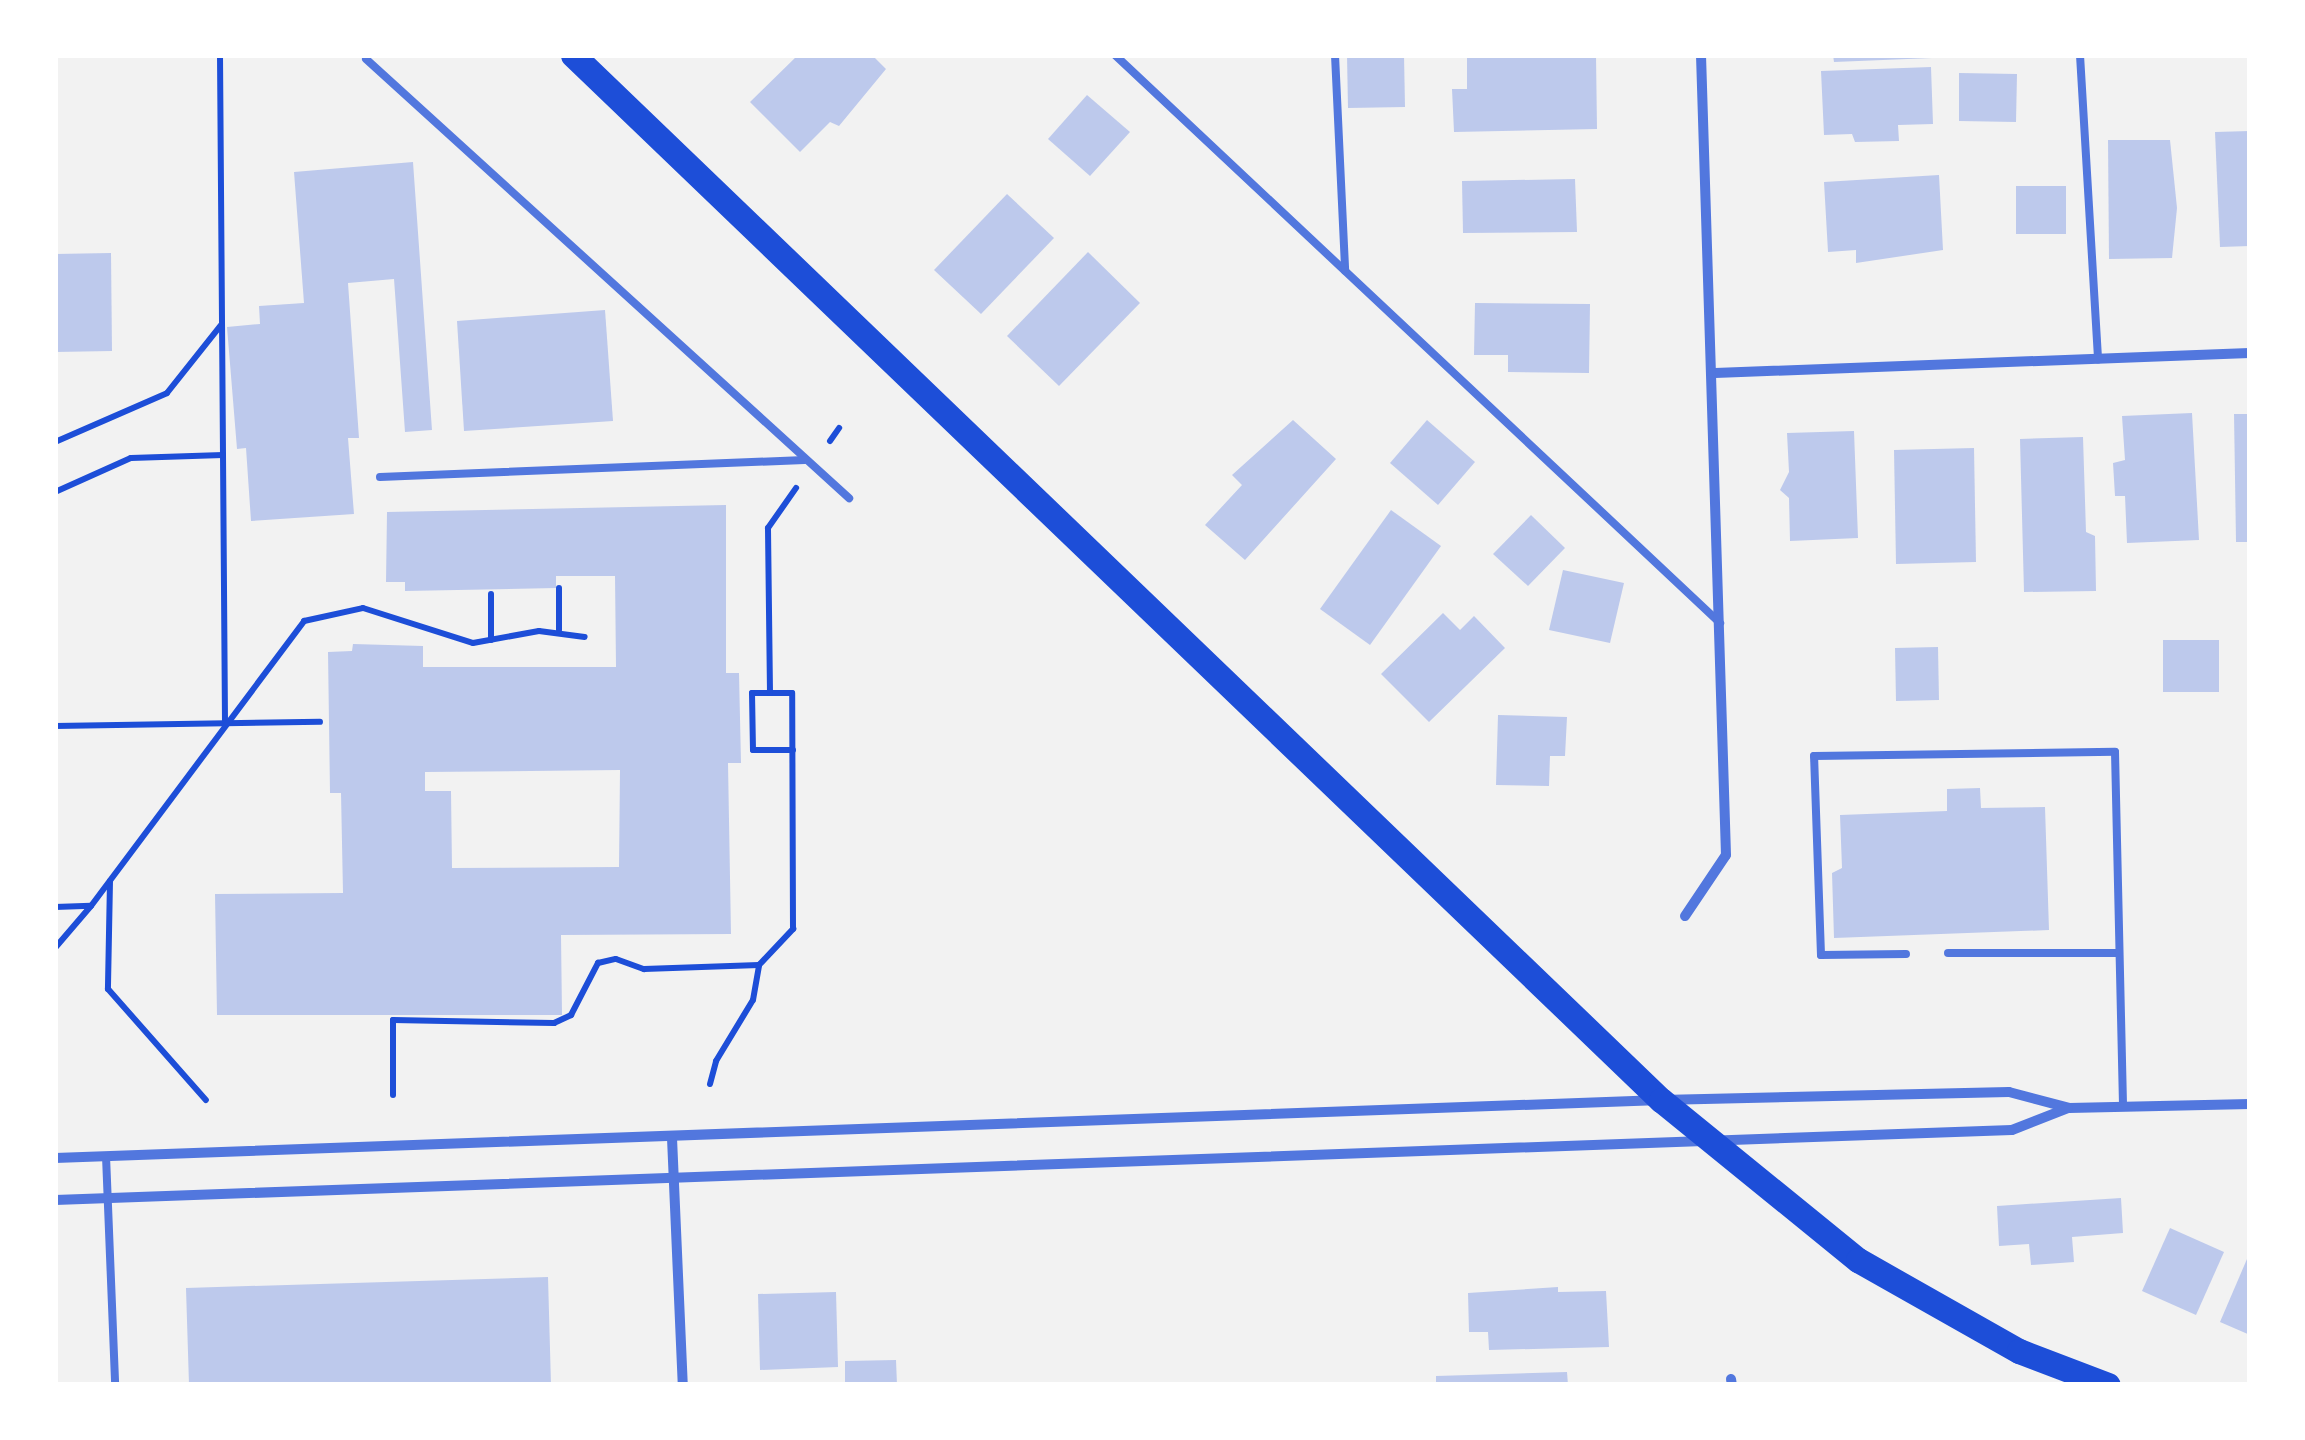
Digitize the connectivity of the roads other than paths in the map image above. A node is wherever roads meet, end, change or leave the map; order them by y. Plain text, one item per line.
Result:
1 (572, 55) edge
2 (1115, 55) edge
3 (1335, 55) edge
4 (1701, 55) edge
5 (2080, 55) edge
6 (366, 59) dead end
7 (1344, 271) junction
8 (2250, 353) edge
9 (2098, 358) junction
10 (1714, 373) junction
11 (810, 462) junction
12 (380, 477) dead end
13 (848, 498) dead end
14 (1720, 623) junction
15 (1685, 916) dead end
16 (1948, 953) dead end
17 (2119, 953) junction
18 (1906, 954) dead end
19 (1660, 1100) junction
20 (2250, 1104) edge
21 (2123, 1106) junction
22 (2069, 1108) junction
23 (672, 1138) junction
24 (1706, 1139) junction
25 (106, 1156) junction
26 (55, 1158) edge
27 (674, 1178) junction
28 (109, 1198) junction
29 (55, 1200) edge
30 (115, 1385) edge
31 (682, 1385) edge
32 (2108, 1385) edge

1 - 19 main road
2 - 7 lane
3 - 7 lane
4 - 10 street
5 - 9 lane
6 - 11 lane
7 - 14 lane
8 - 9 street
9 - 10 street
10 - 14 street
11 - 12 lane
11 - 13 lane
14 - 15 street
16 - 17 lane
17 - 18 lane
17 - 21 lane
19 - 22 street
19 - 23 street
19 - 24 main road
20 - 21 street
21 - 22 street
22 - 24 street
23 - 25 street
23 - 27 street
24 - 27 street
24 - 32 main road
25 - 26 street
25 - 28 lane
27 - 28 street
27 - 31 street
28 - 29 street
28 - 30 lane

